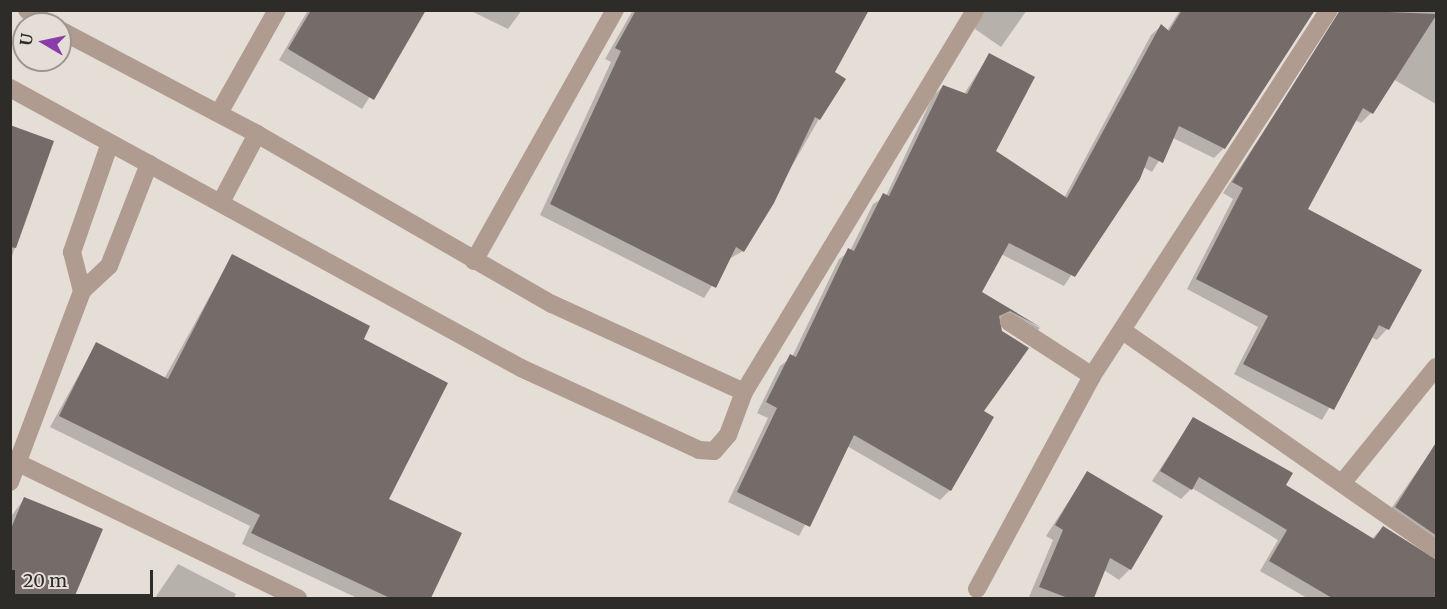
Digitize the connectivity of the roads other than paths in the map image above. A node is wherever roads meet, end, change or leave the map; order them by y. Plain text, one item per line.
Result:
1 (277, 10) edge
2 (615, 10) edge
3 (975, 10) edge
4 (1329, 10) edge
5 (72, 36) edge
6 (10, 88) edge
7 (219, 113) junction
8 (257, 134) junction
9 (110, 143) junction
10 (149, 164) junction
11 (221, 202) junction
12 (474, 261) junction
13 (82, 291) junction
14 (1009, 322) dead end
15 (1123, 331) junction
16 (1437, 367) edge
17 (1092, 376) junction
18 (744, 392) junction
19 (15, 460) edge
20 (10, 482) edge
21 (1343, 482) junction
22 (1437, 549) edge
23 (976, 589) dead end
24 (298, 598) edge

1 - 7 street
2 - 12 street
3 - 18 street
4 - 15 street
5 - 7 street
6 - 9 street
7 - 8 street
8 - 11 street
8 - 12 street
9 - 10 street
9 - 13 street
10 - 11 street
10 - 13 street
11 - 18 street
12 - 18 street
13 - 19 street
14 - 17 street
15 - 17 street
15 - 21 street
16 - 21 street
17 - 23 street
19 - 20 street
19 - 24 street
21 - 22 street

